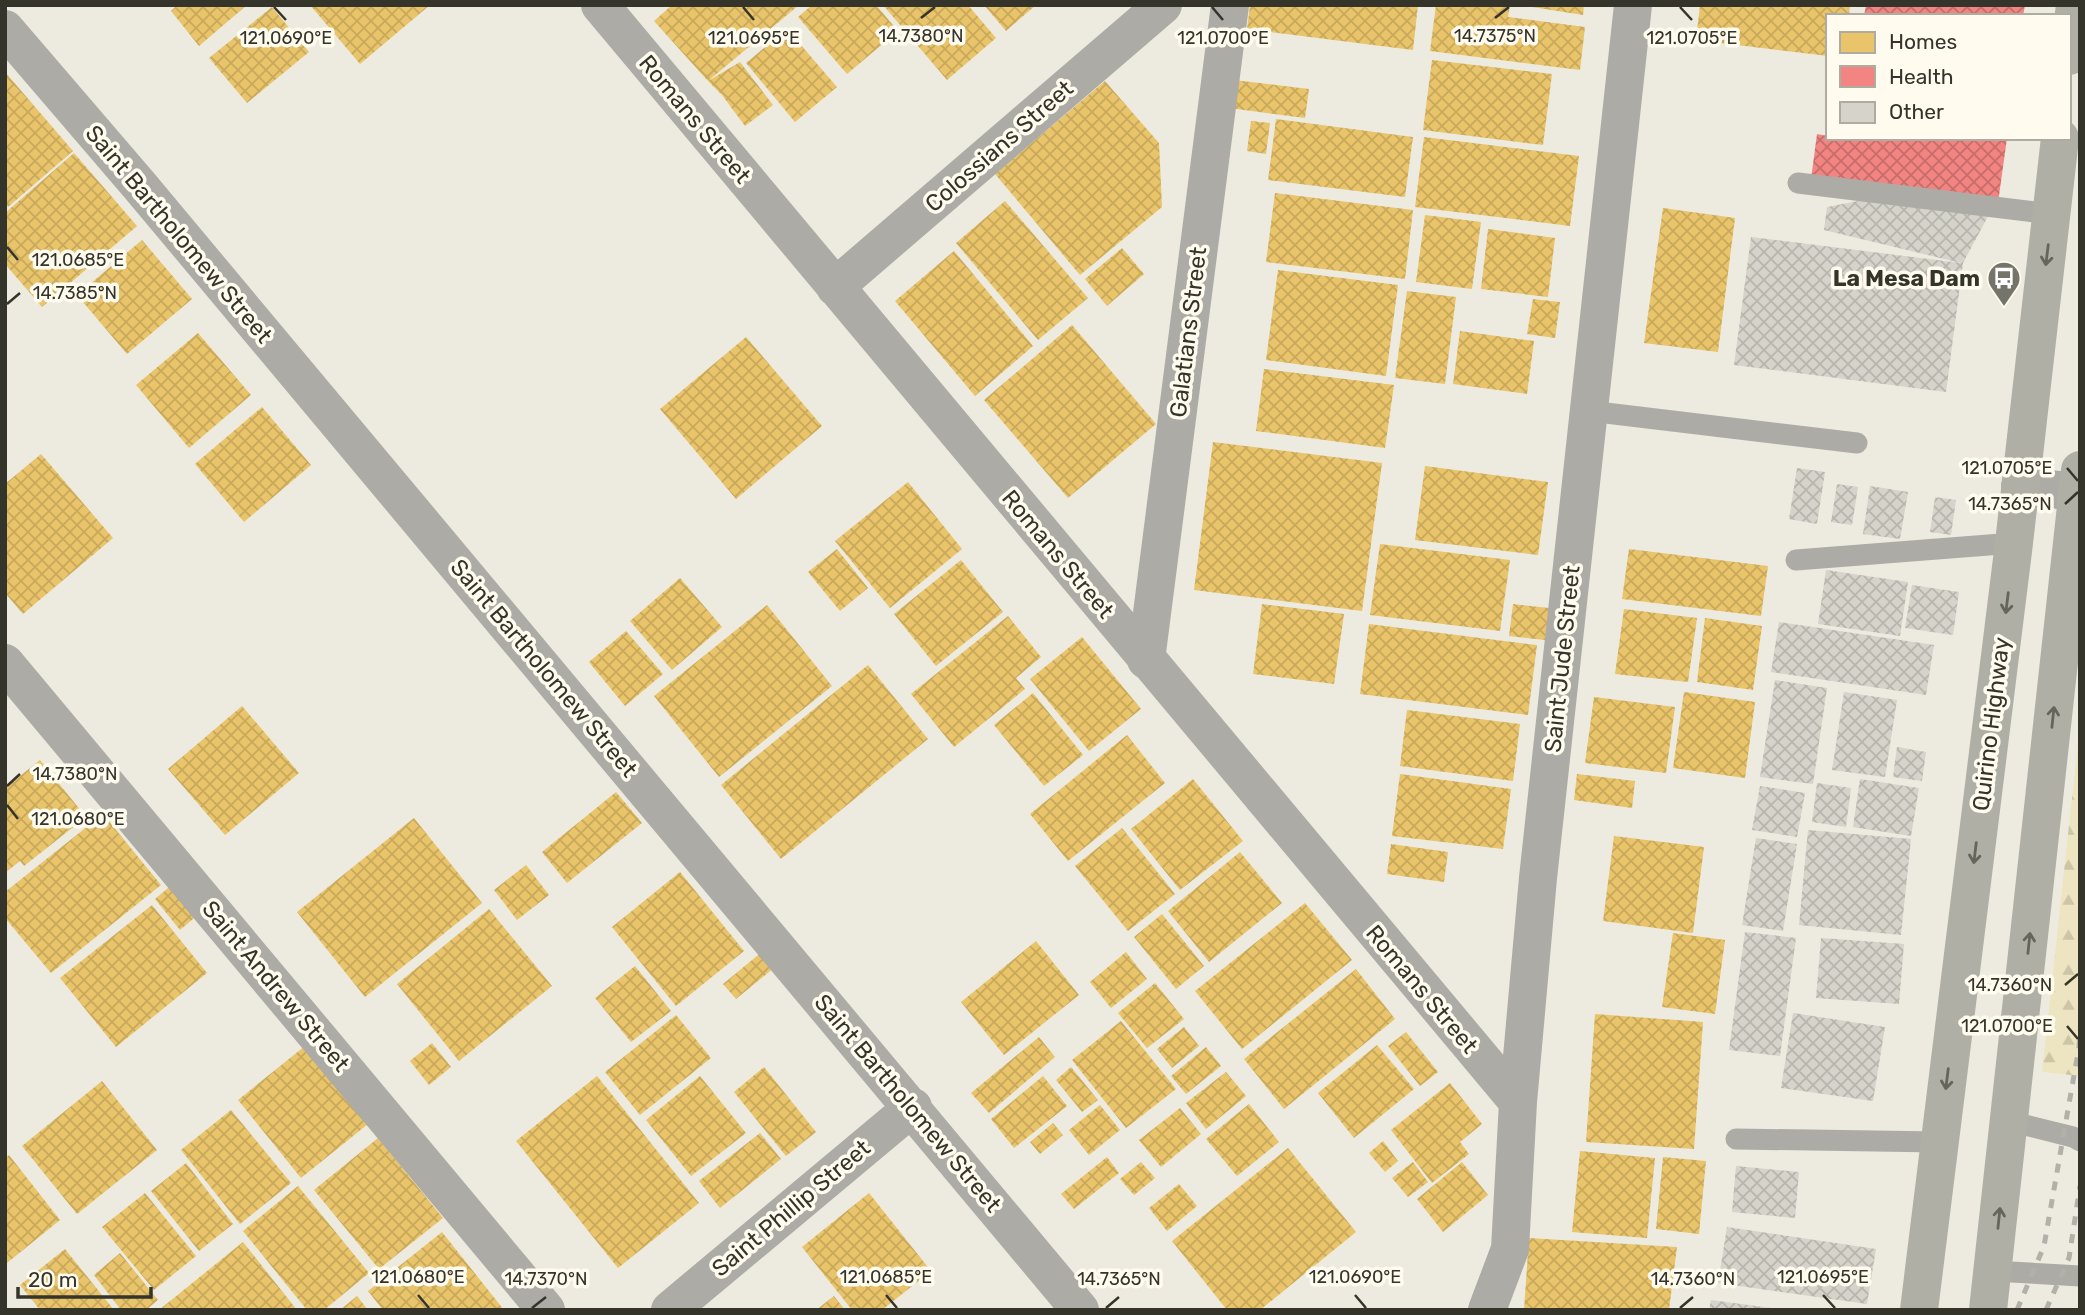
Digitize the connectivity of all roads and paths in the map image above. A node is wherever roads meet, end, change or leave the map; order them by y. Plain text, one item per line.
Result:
1 (600, 5) edge
2 (1163, 5) edge
3 (1230, 5) edge
4 (1633, 5) edge
5 (2075, 5) edge
6 (5, 29) edge
7 (2071, 39) edge
8 (2060, 140) edge
9 (1798, 183) dead end
10 (2051, 214) junction
11 (835, 287) junction
12 (1589, 411) junction
13 (1857, 443) dead end
14 (2079, 484) edge
15 (2020, 486) junction
16 (2014, 543) junction
17 (1796, 560) dead end
18 (1146, 660) junction
19 (5, 663) edge
20 (1518, 1102) junction
21 (913, 1107) junction
22 (2009, 1121) junction
23 (1736, 1139) dead end
24 (2080, 1141) edge
25 (1939, 1142) junction
26 (1993, 1271) junction
27 (2080, 1276) edge
28 (546, 1310) edge
29 (670, 1310) edge
30 (1080, 1310) edge
31 (1487, 1310) edge
32 (1919, 1310) edge
33 (1988, 1310) edge

1 - 11 street, Romans Street
2 - 11 street, Colossians Street
3 - 18 street, Galatians Street
4 - 12 street, Saint Jude Street
5 - 7 main road
6 - 21 street, Saint Bartholomew Street
8 - 10 main road, Quirino Highway
9 - 10 lane
10 -> 15 main road, Quirino Highway
11 - 18 street, Romans Street
12 - 13 lane
12 - 20 street, Saint Jude Street
14 - 15 street
22 -> 14 main road
15 - 16 main road, Quirino Highway
16 - 17 lane
16 -> 25 main road, Quirino Highway
18 - 20 street, Romans Street
19 - 28 street, Saint Andrew Street
20 - 31 street, Saint Jude Street
21 - 29 street, Saint Phillip Street
21 - 30 street, Saint Bartholomew Street
22 - 24 lane
26 -> 22 main road
23 - 25 lane
25 - 32 main road, Quirino Highway
26 - 27 lane
26 - 33 main road

